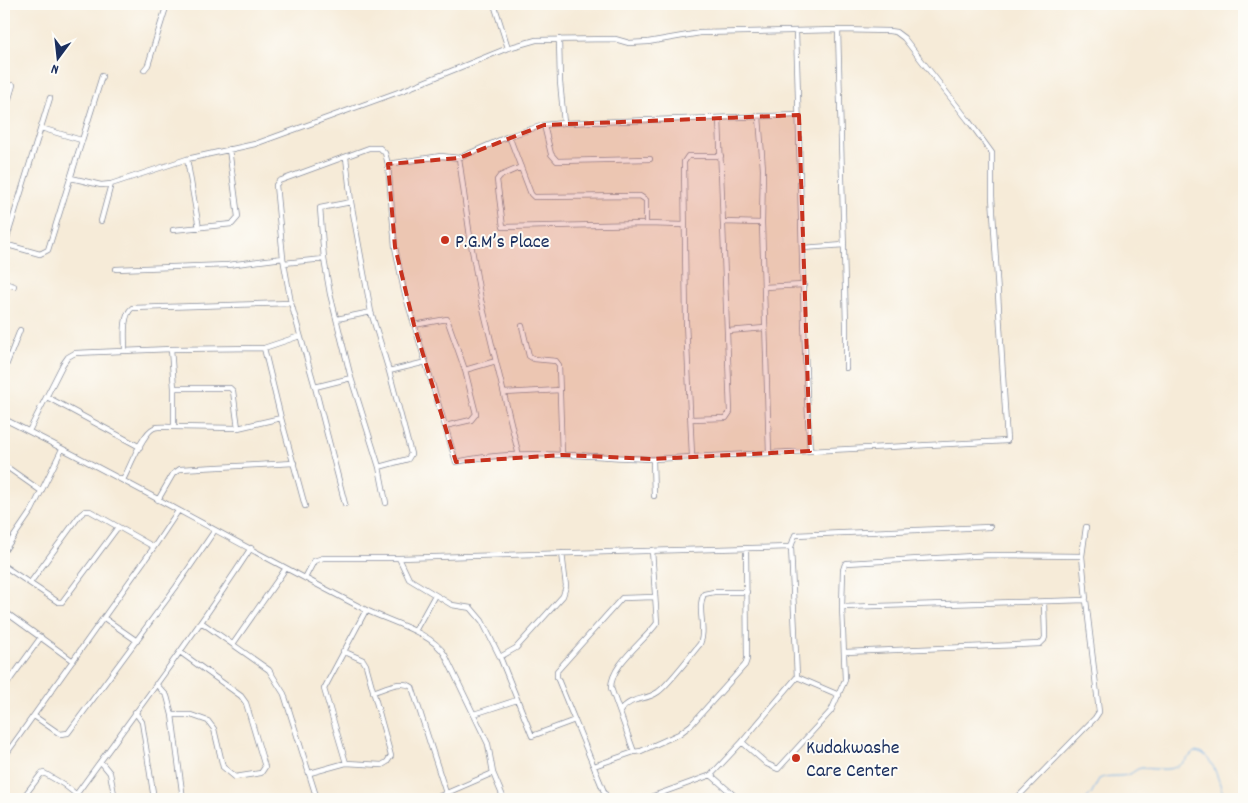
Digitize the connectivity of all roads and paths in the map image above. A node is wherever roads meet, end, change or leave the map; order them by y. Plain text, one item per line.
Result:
1 (167, 4) edge
2 (494, 4) edge
3 (838, 30) junction
4 (796, 32) junction
5 (558, 39) junction
6 (508, 48) junction
7 (144, 70) dead end
8 (102, 76) dead end
9 (13, 85) dead end
10 (50, 98) dead end
11 (4, 115) edge
12 (799, 116) junction
13 (760, 117) junction
14 (719, 118) junction
15 (564, 123) junction
16 (544, 125) junction
17 (41, 128) junction
18 (509, 136) junction
19 (81, 140) junction
20 (229, 149) junction
21 (721, 156) junction
22 (346, 157) junction
23 (459, 158) junction
24 (187, 159) junction
25 (650, 159) dead end
26 (388, 164) junction
27 (521, 167) junction
28 (70, 178) junction
29 (111, 184) junction
30 (351, 202) junction
31 (101, 221) dead end
32 (723, 222) junction
33 (762, 223) junction
34 (646, 224) junction
35 (684, 225) junction
36 (199, 228) junction
37 (173, 230) dead end
38 (4, 244) edge
39 (844, 245) junction
40 (803, 248) junction
41 (324, 259) junction
42 (284, 261) junction
43 (116, 269) dead end
44 (4, 283) edge
45 (804, 285) junction
46 (14, 286) dead end
47 (764, 287) junction
48 (291, 303) junction
49 (371, 312) junction
50 (337, 320) junction
51 (414, 325) junction
52 (522, 326) dead end
53 (765, 328) junction
54 (20, 330) dead end
55 (728, 331) junction
56 (300, 336) junction
57 (264, 348) junction
58 (172, 349) junction
59 (125, 351) junction
60 (496, 361) junction
61 (426, 362) junction
62 (846, 368) dead end
63 (466, 370) junction
64 (4, 371) edge
65 (389, 372) junction
66 (351, 378) junction
67 (315, 387) junction
68 (174, 388) junction
69 (560, 390) junction
70 (504, 393) junction
71 (47, 398) junction
72 (281, 418) junction
73 (4, 419) edge
74 (691, 419) junction
75 (445, 426) junction
76 (174, 427) junction
77 (238, 428) junction
78 (29, 431) junction
79 (140, 447) junction
80 (62, 449) junction
81 (810, 451) junction
82 (769, 453) junction
83 (562, 455) junction
84 (519, 456) junction
85 (692, 456) junction
86 (653, 459) junction
87 (294, 462) junction
88 (379, 467) junction
89 (5, 468) edge
90 (123, 480) junction
91 (41, 491) junction
92 (654, 496) dead end
93 (158, 500) junction
94 (386, 503) dead end
95 (345, 504) dead end
96 (305, 506) dead end
97 (178, 510) junction
98 (118, 527) junction
99 (990, 527) dead end
100 (1086, 527) dead end
101 (215, 530) junction
102 (154, 547) junction
103 (792, 547) junction
104 (250, 548) junction
105 (746, 549) junction
106 (652, 550) junction
107 (4, 551) edge
108 (562, 552) junction
109 (1082, 556) junction
110 (399, 558) junction
111 (4, 566) edge
112 (286, 568) junction
113 (305, 578) junction
114 (30, 583) junction
115 (747, 592) junction
116 (435, 595) junction
117 (656, 597) junction
118 (1086, 600) junction
119 (1044, 602) junction
120 (842, 607) junction
121 (366, 610) junction
122 (6, 612) edge
123 (104, 618) junction
124 (4, 619) edge
125 (201, 622) junction
126 (415, 631) junction
127 (41, 637) junction
128 (137, 641) junction
129 (233, 644) junction
130 (343, 651) junction
131 (180, 652) junction
132 (845, 652) junction
133 (500, 657) junction
134 (73, 660) junction
135 (797, 677) junction
136 (156, 684) junction
137 (4, 688) edge
138 (373, 692) junction
139 (839, 695) junction
140 (517, 700) junction
141 (620, 711) junction
142 (135, 712) junction
143 (474, 714) junction
144 (172, 715) junction
145 (34, 716) junction
146 (575, 720) junction
147 (742, 742) junction
148 (634, 752) junction
149 (5, 753) edge
150 (101, 762) junction
151 (346, 764) junction
152 (594, 766) junction
153 (493, 772) junction
154 (310, 773) junction
155 (711, 775) junction
156 (446, 793) junction
157 (75, 797) edge
158 (22, 799) edge
159 (115, 799) edge
160 (154, 799) edge
161 (183, 799) edge
162 (317, 799) edge
163 (433, 799) edge
164 (504, 799) edge
165 (607, 799) edge
166 (645, 799) edge
167 (738, 799) edge
168 (1016, 799) edge

1 - 7 street
2 - 6 street
3 - 4 street
3 - 39 street
3 - 81 street
4 - 5 street
4 - 12 street
5 - 6 street
5 - 15 street
6 - 20 street
8 - 19 street
9 - 11 street
10 - 17 street
12 - 13 street
12 - 40 street
13 - 14 street
13 - 33 street
14 - 15 street
14 - 21 street
15 - 16 street
16 - 18 street
16 - 25 street
17 - 19 street
17 - 38 street
18 - 23 street
18 - 27 street
19 - 28 street
20 - 24 street
20 - 36 street
21 - 32 street
21 - 35 street
22 - 26 street
22 - 30 street
22 - 42 street
23 - 26 street
23 - 60 street
24 - 29 street
24 - 36 street
26 - 51 street
27 - 34 street
27 - 34 street
28 - 29 street
28 - 38 street
29 - 31 street
30 - 41 street
30 - 49 street
32 - 33 street
32 - 55 street
33 - 47 street
34 - 35 street
35 - 74 street
36 - 37 street
39 - 40 street
39 - 62 street
40 - 45 street
41 - 42 street
41 - 50 street
42 - 43 street
42 - 48 street
44 - 46 street
45 - 47 street
45 - 81 street
47 - 53 street
48 - 56 street
48 - 59 street
49 - 50 street
49 - 65 street
50 - 66 street
51 - 61 street
51 - 63 street
52 - 69 street
53 - 55 street
53 - 82 street
54 - 64 street
55 - 74 street
56 - 57 street
56 - 67 street
57 - 58 street
57 - 72 street
58 - 59 street
58 - 68 street
59 - 71 street
60 - 63 street
60 - 70 street
61 - 65 street
61 - 75 street
63 - 75 street
65 - 88 street
66 - 67 street
66 - 88 street
67 - 95 street
68 - 76 street
68 - 77 street
69 - 70 street
69 - 83 street
70 - 84 street
71 - 78 street
71 - 79 street
72 - 77 street
72 - 87 street
73 - 78 street
74 - 85 street
75 - 84 street
76 - 77 street
76 - 79 street
78 - 80 street
79 - 90 street
80 - 90 street
80 - 91 street
81 - 82 street
82 - 85 street
83 - 84 street
83 - 86 street
85 - 86 street
86 - 92 street
87 - 93 street
87 - 96 street
88 - 94 street
89 - 91 street
90 - 93 street
91 - 107 street
93 - 97 street
97 - 101 street
97 - 102 street
98 - 102 street
98 - 114 street
98 - 114 street
99 - 103 street
100 - 109 street
101 - 104 street
101 - 128 street
102 - 123 street
103 - 105 street
103 - 135 street
104 - 112 street
104 - 125 street
105 - 106 street
105 - 115 street
106 - 108 street
106 - 117 street
108 - 110 street
108 - 133 street
109 - 118 street
109 - 120 street
110 - 113 street
110 - 116 street
111 - 114 street
112 - 113 street
112 - 129 street
113 - 121 street
115 - 141 street
115 - 148 street
116 - 126 street
116 - 133 street
117 - 141 street
117 - 146 street
118 - 119 street
118 - 168 street
119 - 120 street
119 - 132 street
120 - 132 street
121 - 126 street
121 - 130 street
122 - 124 street
122 - 127 street
123 - 128 street
123 - 134 street
125 - 129 street
125 - 131 street
126 - 143 street
127 - 134 street
127 - 137 street
128 - 145 street
129 - 154 street
130 - 138 street
130 - 151 street
131 - 136 street
131 - 144 street
132 - 139 street
133 - 140 street
134 - 145 street
135 - 139 street
135 - 147 street
136 - 142 street
136 - 144 street
138 - 151 street
138 - 156 street
139 - 147 street
140 - 143 street
140 - 146 street
141 - 148 street
142 - 150 street
142 - 160 street
143 - 153 street
144 - 161 street
145 - 149 street
146 - 152 street
147 - 155 street
148 - 152 street
150 - 157 street
150 - 159 street
151 - 154 street
152 - 165 street
153 - 156 street
153 - 164 street
154 - 162 street
155 - 166 street
155 - 167 street
156 - 163 street
157 - 158 street

